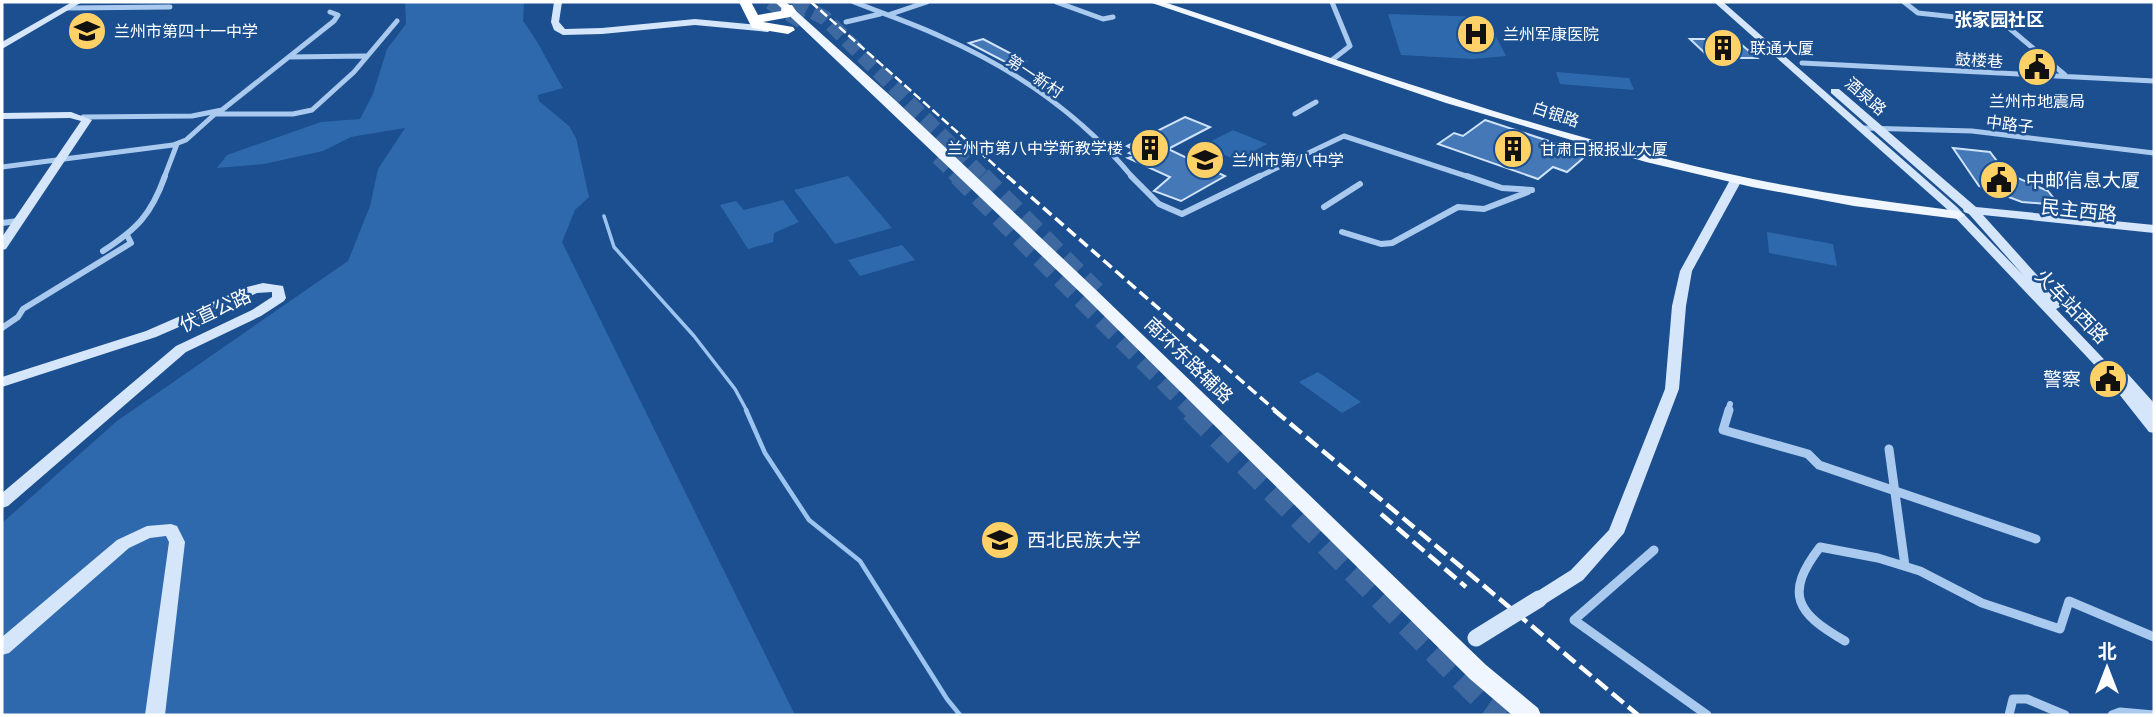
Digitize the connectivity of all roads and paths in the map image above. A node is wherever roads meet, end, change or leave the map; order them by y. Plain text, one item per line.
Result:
1 (78, 2) edge
2 (558, 2) edge
3 (744, 2) edge
4 (854, 2) edge
5 (927, 2) edge
6 (1056, 2) edge
7 (1154, 2) edge
8 (1168, 2) edge
9 (1332, 2) edge
10 (1718, 2) edge
11 (1730, 2) edge
12 (1904, 2) edge
13 (784, 5) edge
14 (170, 7) dead end
15 (68, 8) junction
16 (330, 12) dead end
17 (884, 15) junction
18 (754, 17) junction
19 (1113, 17) dead end
20 (397, 22) dead end
21 (846, 22) dead end
22 (788, 30) junction
23 (819, 37) junction
24 (2, 46) edge
25 (366, 56) junction
26 (289, 57) junction
27 (1335, 59) junction
28 (1802, 63) junction
29 (2066, 76) junction
30 (2154, 81) edge
31 (1316, 102) dead end
32 (215, 114) junction
33 (1295, 114) dead end
34 (2, 117) edge
35 (83, 117) junction
36 (1877, 127) junction
37 (1863, 128) junction
38 (177, 144) junction
39 (2154, 153) edge
40 (61, 159) junction
41 (2, 167) edge
42 (1736, 180) junction
43 (1360, 184) dead end
44 (1324, 207) dead end
45 (1955, 212) junction
46 (1975, 214) junction
47 (18, 221) junction
48 (2, 223) edge
49 (2154, 229) edge
50 (1342, 232) dead end
51 (127, 235) junction
52 (2154, 236) edge
53 (2, 246) edge
54 (103, 251) dead end
55 (2, 328) edge
56 (2, 382) edge
57 (1730, 404) dead end
58 (2136, 407) junction
59 (2154, 412) edge
60 (2154, 428) edge
61 (1889, 449) dead end
62 (1896, 490) junction
63 (2, 502) edge
64 (2036, 539) dead end
65 (1654, 550) dead end
66 (1905, 566) junction
67 (2154, 637) edge
68 (1845, 641) dead end
69 (2, 648) edge
70 (1456, 650) junction
71 (155, 715) edge
72 (1529, 715) edge
73 (1707, 715) edge
74 (2009, 715) edge
75 (2065, 715) edge
76 (2112, 715) edge
77 (2154, 715) edge

1 - 15 main road
2 - 22 main road
3 - 18 highway
4 - 17 street, 第一新村
5 - 17 street
6 - 19 street
7 - 27 main road, 白银路
8 - 27 main road, 白银路
9 - 27 street
10 - 37 main road, 酒泉路
11 - 28 main road, 酒泉路
12 - 29 street
13 - 18 highway
13 - 23 main road, 南环东路辅路
14 - 15 street
15 - 24 main road
16 - 26 street
17 - 21 street
17 - 50 street, 第一新村
18 - 22 highway
20 - 25 street
22 - 23 main road
23 - 70 main road, 南环东路辅路
25 - 26 street
25 - 32 street
26 - 32 street
27 - 42 main road, 白银路
27 - 45 main road, 白银路
28 - 29 street, 鼓楼巷
28 - 36 main road, 酒泉路
29 - 30 street, 鼓楼巷
31 - 33 street
32 - 35 street
32 - 38 street
34 - 35 main road
35 - 40 main road
36 - 37 street, 中路子
36 - 39 street, 中路子
36 - 46 main road, 酒泉路
37 - 45 main road, 酒泉路
38 - 40 street
38 - 51 street
40 - 41 street
40 - 47 main road
42 - 45 main road, 白银路
42 - 70 main road, bridge
43 - 44 street
45 - 46 main road, 民主西路
45 - 58 main road, 火车站西路
46 - 49 main road, 民主西路
46 - 52 main road, 民主西路
46 - 59 main road, 火车站西路
47 - 48 street
47 - 53 main road
51 - 54 street
51 - 55 street
56 - 63 main road, 伏直公路
57 - 62 street
58 - 59 street
58 - 60 main road, 火车站西路
61 - 62 street
62 - 64 street
62 - 66 street
65 - 73 street
66 - 67 street
66 - 68 street
69 - 71 main road
70 - 72 main road, 南环东路辅路
74 - 75 street
76 - 77 street

